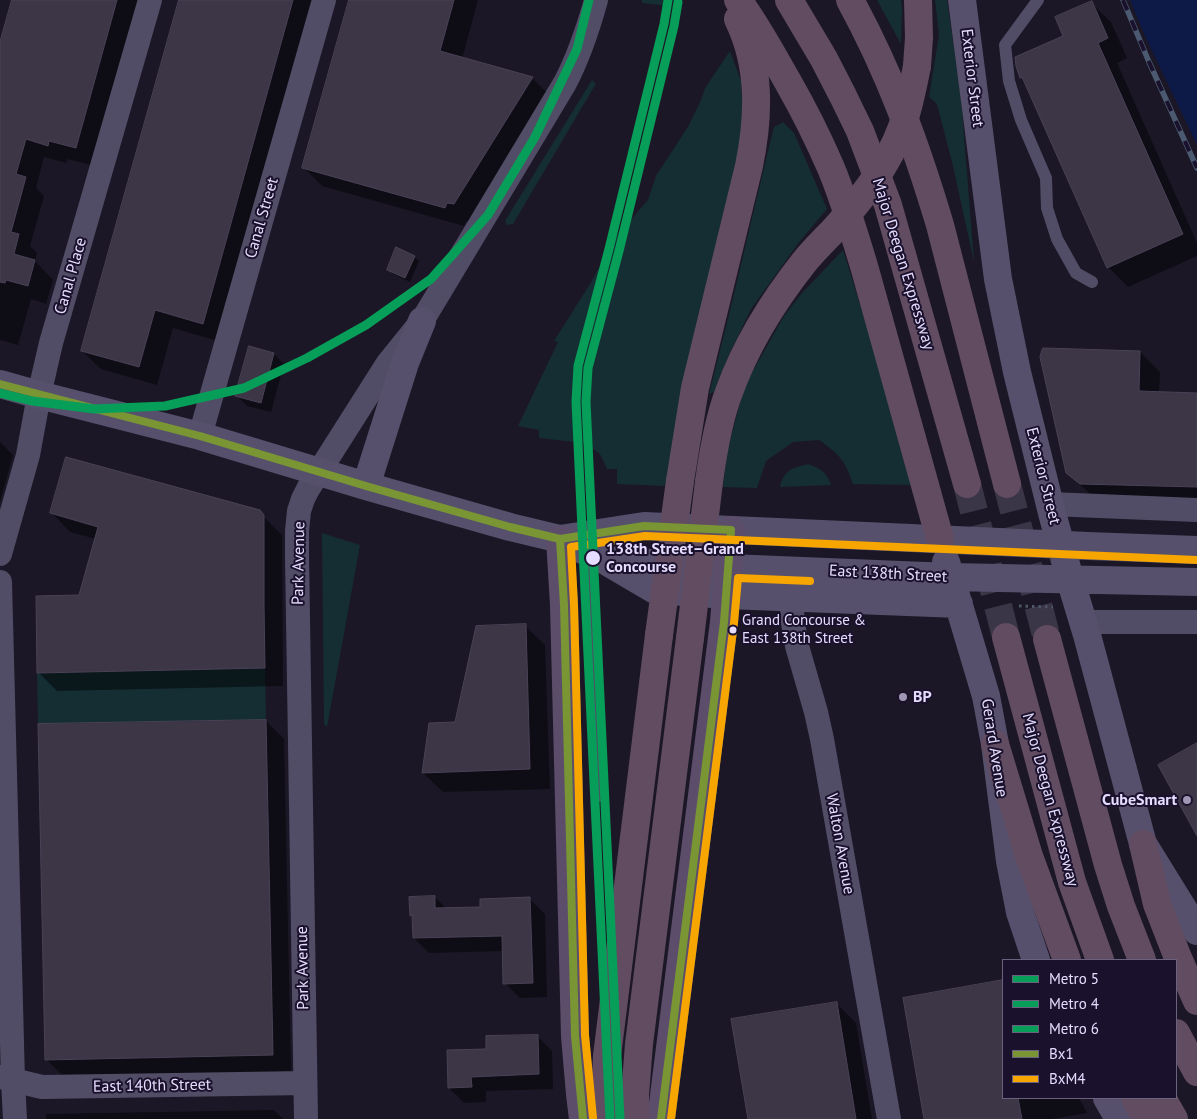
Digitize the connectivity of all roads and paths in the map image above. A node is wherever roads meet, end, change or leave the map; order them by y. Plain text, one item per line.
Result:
1 (150, 0) edge
2 (324, 0) edge
3 (596, 0) edge
4 (729, 0) edge
5 (738, 0) edge
6 (789, 0) edge
7 (850, 0) edge
8 (918, 0) edge
9 (962, 0) edge
10 (1038, 0) edge
11 (1092, 282) dead end
12 (422, 321) junction
13 (0, 384) edge
14 (38, 395) junction
15 (200, 436) junction
16 (319, 471) junction
17 (967, 484) tunnel mouth
18 (1007, 484) tunnel mouth
19 (366, 486) junction
20 (1050, 504) junction
21 (1197, 510) edge
22 (731, 530) junction
23 (940, 539) junction
24 (560, 540) junction
25 (1061, 545) junction
26 (1197, 550) edge
27 (0, 554) edge
28 (597, 557) junction
29 (729, 568) junction
30 (793, 570) junction
31 (950, 577) junction
32 (1070, 579) junction
33 (0, 582) edge
34 (1197, 582) edge
35 (726, 595) junction
36 (791, 598) junction
37 (958, 604) junction
38 (1084, 622) junction
39 (1197, 622) edge
40 (1006, 637) tunnel mouth
41 (1047, 639) tunnel mouth
42 (995, 744) junction
43 (598, 796) dead end
44 (1143, 844) junction
45 (1197, 932) edge
46 (1036, 959) edge
47 (1068, 959) edge
48 (1100, 959) edge
49 (1142, 959) edge
50 (1197, 1001) edge
51 (1177, 1035) edge
52 (1197, 1072) edge
53 (6, 1079) edge
54 (305, 1083) junction
55 (1108, 1099) edge
56 (1135, 1099) edge
57 (1163, 1099) edge
58 (15, 1119) edge
59 (306, 1119) edge
60 (583, 1119) edge
61 (604, 1119) edge
62 (635, 1119) edge
63 (661, 1119) edge
64 (889, 1119) edge
65 (1118, 1119) edge
66 (1146, 1119) edge
67 (1174, 1119) edge

1 - 14 street, Canal Place
2 - 15 street, Canal Street
3 - 12 street, Park Avenue
4 - 61 highway, bridge
5 - 23 highway
6 - 17 highway, Major Deegan Expressway
7 - 18 highway
8 - 62 highway, bridge
9 - 20 main road, Exterior Street
10 - 11 lane
12 - 16 street, Park Avenue
12 - 19 main road
13 - 14 main road, East 138th Street
14 - 15 main road, East 138th Street
14 - 27 street, Canal Place
15 - 16 main road, East 138th Street
16 - 19 main road, East 138th Street
16 - 54 street, Park Avenue
19 - 24 main road, East 138th Street
20 - 21 street
20 - 25 main road, Exterior Street
22 - 23 main road, East 138th Street
22 - 24 main road, East 138th Street
22 - 29 main road
23 - 25 main road, East 138th Street
23 - 31 main road, Gerard Avenue
24 - 28 main road, East 138th Street
24 - 60 main road
25 - 26 main road, East 138th Street
25 - 32 main road, Exterior Street
28 - 29 main road, East 138th Street
28 - 35 main road
28 - 43 lane
29 - 30 main road, East 138th Street
29 - 35 main road
30 - 31 main road, East 138th Street
30 - 36 street, Walton Avenue
31 - 32 main road, East 138th Street
31 - 37 main road, Gerard Avenue
32 - 34 main road, East 138th Street
32 - 38 main road, Exterior Street
33 - 53 street
35 - 36 main road
35 - 63 main road
36 - 37 main road
36 - 64 street, Walton Avenue
37 - 42 main road, Gerard Avenue
38 - 39 street
38 - 44 main road, Exterior Street
40 - 48 highway, Major Deegan Expressway
41 - 49 highway
42 - 46 main road, Gerard Avenue
42 - 47 highway
44 - 45 main road, Exterior Street
44 - 50 highway
51 - 52 highway
53 - 54 street, East 140th Street
53 - 58 street
54 - 59 street, Park Avenue
55 - 65 main road
56 - 66 highway
57 - 67 highway

